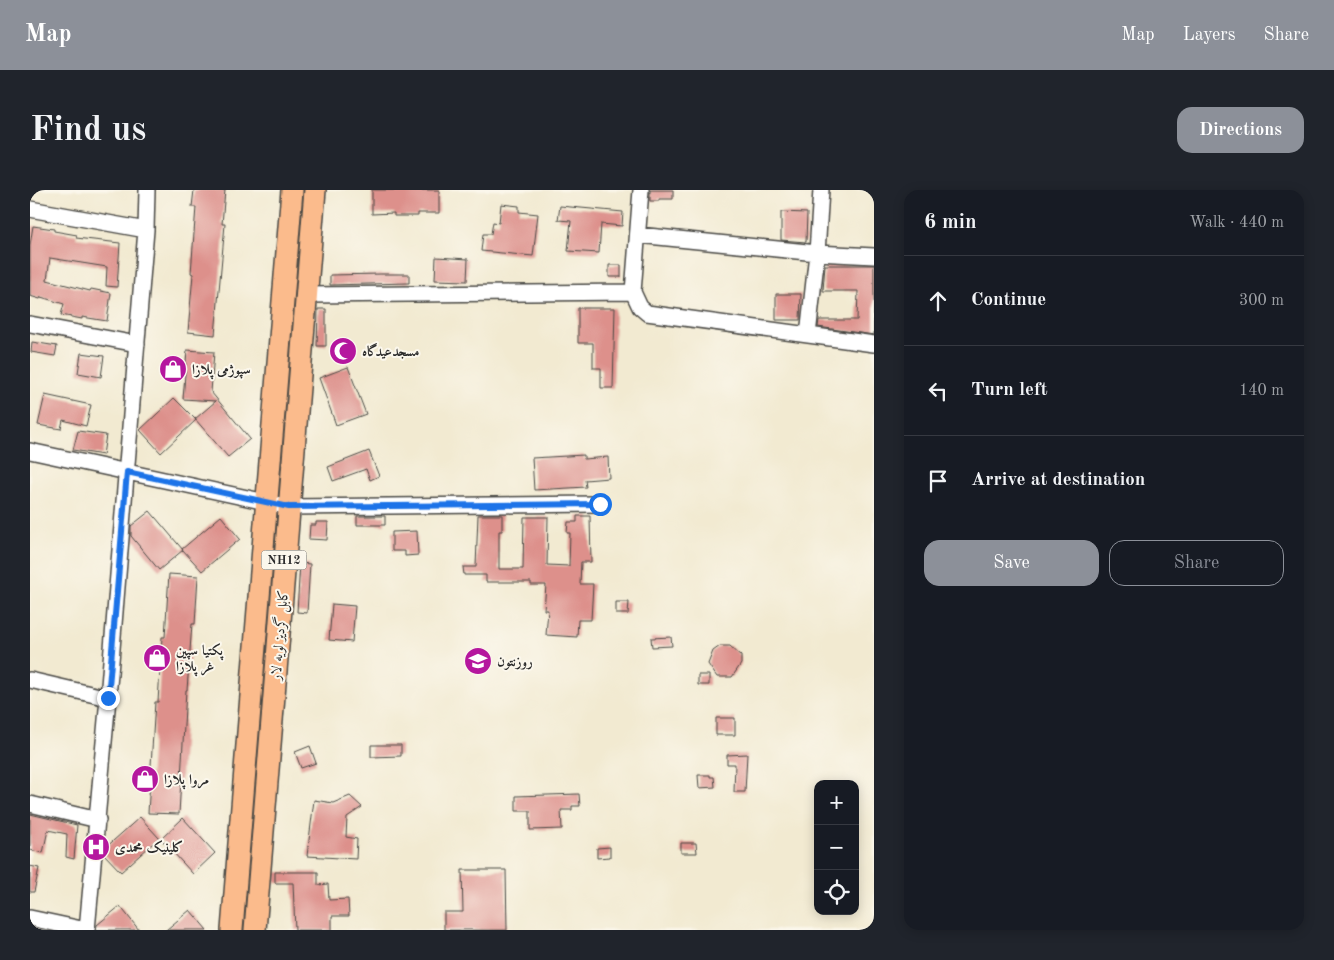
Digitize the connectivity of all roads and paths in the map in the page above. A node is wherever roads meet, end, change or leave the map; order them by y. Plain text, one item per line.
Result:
1 (147, 190) edge
2 (292, 190) edge
3 (315, 190) edge
4 (641, 190) edge
5 (821, 190) edge
6 (30, 209) edge
7 (146, 230) junction
8 (638, 235) junction
9 (817, 253) junction
10 (874, 256) edge
11 (633, 292) junction
12 (308, 296) junction
13 (30, 324) edge
14 (808, 335) junction
15 (137, 344) junction
16 (874, 344) edge
17 (30, 451) edge
18 (127, 472) junction
19 (267, 502) junction
20 (600, 504) dead end
21 (289, 507) junction
22 (30, 680) edge
23 (108, 698) junction
24 (30, 804) edge
25 (98, 820) junction
26 (30, 918) edge
27 (87, 930) edge
28 (232, 930) edge
29 (255, 930) edge

1 - 7 street
2 - 19 highway, کابل گردیز لویه لار / NH12
3 - 12 highway, کابل گردیز لویه لار / NH12
4 - 8 street
5 - 9 street
6 - 7 street
7 - 15 street
8 - 9 street
8 - 11 street
9 - 10 street
9 - 14 street
11 - 12 street
11 - 14 street
12 - 21 highway, کابل گردیز لویه لار / NH12
13 - 15 street
14 - 16 street
15 - 18 street
17 - 18 street
18 - 19 street
18 - 23 street
19 - 21 street
19 - 28 highway, کابل گردیز لویه لار / NH12
20 - 21 street
21 - 29 highway, کابل گردیز لویه لار / NH12
22 - 23 street
23 - 25 street
24 - 25 street
25 - 27 street
26 - 27 street

